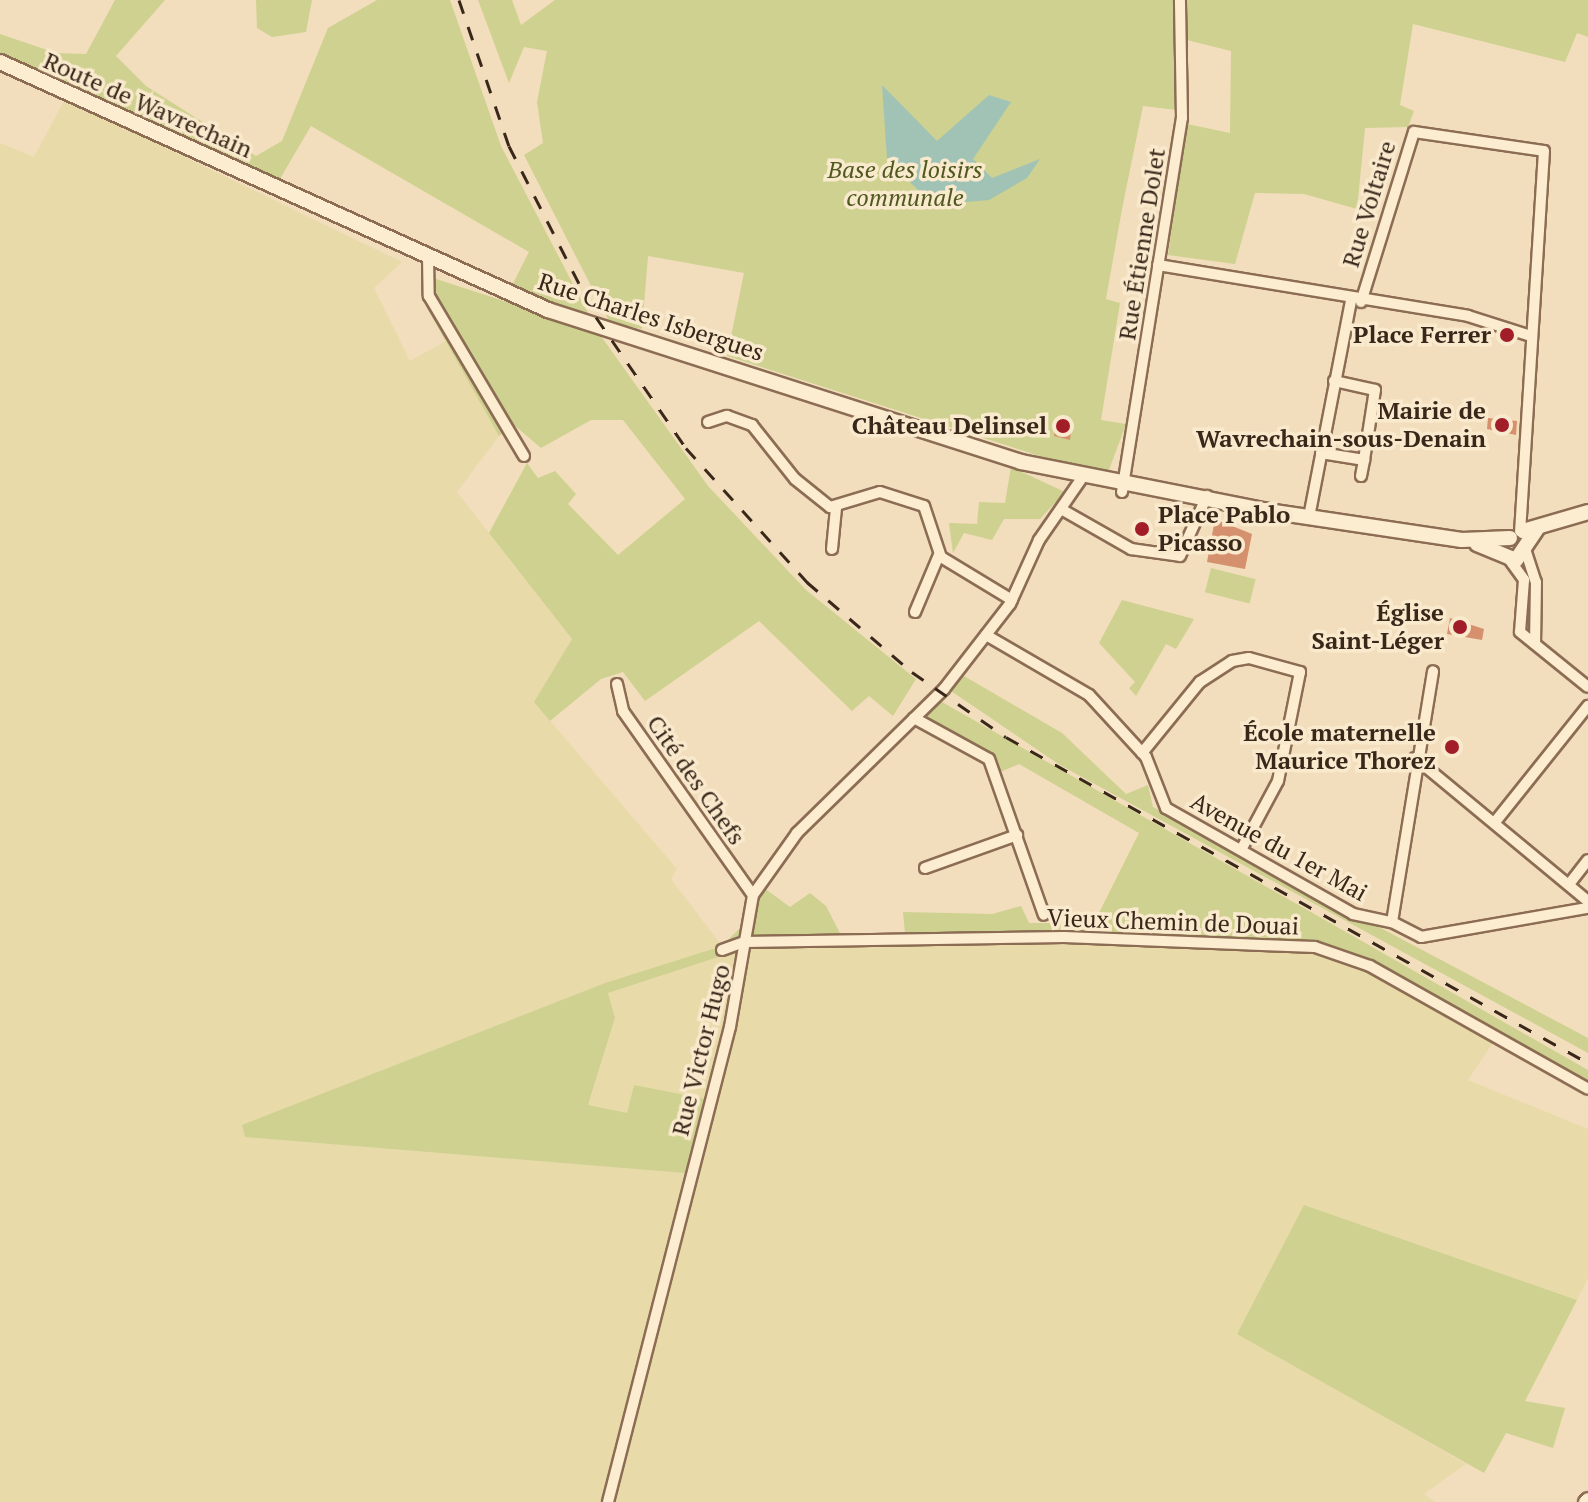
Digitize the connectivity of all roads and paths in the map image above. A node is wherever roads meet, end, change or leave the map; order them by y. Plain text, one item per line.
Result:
1 (1180, 0) edge
2 (0, 62) edge
3 (277, 188) joint
4 (428, 257) junction
5 (1158, 265) junction
6 (1356, 301) junction
7 (1531, 336) junction
8 (1334, 381) junction
9 (708, 422) dead end
10 (1321, 453) junction
11 (524, 456) dead end
12 (1364, 460) junction
13 (1361, 476) dead end
14 (1081, 481) junction
15 (1122, 489) junction
16 (1207, 500) junction
17 (836, 508) junction
18 (1061, 509) junction
19 (1588, 512) edge
20 (1309, 517) junction
21 (1521, 538) junction
22 (1462, 540) junction
23 (832, 549) dead end
24 (939, 555) junction
25 (1506, 557) junction
26 (1012, 600) junction
27 (915, 612) dead end
28 (986, 635) junction
29 (1536, 646) junction
30 (1433, 671) dead end
31 (617, 684) dead end
32 (1588, 687) edge
33 (1586, 714) edge
34 (914, 718) junction
35 (1142, 753) junction
36 (1415, 758) junction
37 (1495, 822) junction
38 (1017, 835) junction
39 (1241, 850) junction
40 (1588, 860) edge
41 (925, 868) dead end
42 (1570, 883) junction
43 (753, 895) junction
44 (1588, 901) edge
45 (1588, 908) edge
46 (1044, 915) dead end
47 (1392, 922) junction
48 (744, 942) junction
49 (722, 950) dead end
50 (1588, 1089) edge
51 (608, 1502) edge

1 - 5 street, Rue Étienne Dolet
2 - 3 main road, Route de Wavrechain
3 - 4 main road, Rue Charles Isbergues
4 - 11 street
4 - 14 main road, Rue Charles Isbergues
5 - 6 street
5 - 15 street, Rue Étienne Dolet
6 - 7 street
6 - 7 street, Rue Voltaire
6 - 8 street
7 - 21 street, Rue Voltaire
8 - 10 street
8 - 12 street
9 - 17 street
10 - 12 street
10 - 20 street
12 - 13 street
14 - 15 main road, Rue Charles Isbergues
14 - 18 street, Rue Victor Hugo
15 - 16 main road, Rue Charles Isbergues
16 - 18 street
16 - 20 main road, Rue Charles Isbergues
17 - 23 street
17 - 24 street
18 - 26 street, Rue Victor Hugo
19 - 21 main road, Rue Charles Isbergues
20 - 22 main road, Rue Charles Isbergues
21 - 22 main road, Rue Charles Isbergues
21 - 25 main road
21 - 29 street, Rue Voltaire
22 - 25 main road, Rue Charles Isbergues
24 - 26 street
24 - 27 street
25 - 29 street
26 - 28 street, Rue Victor Hugo
28 - 34 street, Rue Victor Hugo
28 - 35 street, Avenue du 1er Mai
29 - 32 street
30 - 36 street
31 - 43 street, Cité des Chefs
33 - 37 street
34 - 38 street
34 - 43 street, Rue Victor Hugo
35 - 39 street, Avenue du 1er Mai
35 - 39 street
36 - 37 street
36 - 47 street
37 - 42 street
38 - 41 street
38 - 46 street
39 - 47 street, Avenue du 1er Mai
40 - 42 street
42 - 44 street
43 - 48 street, Rue Victor Hugo
45 - 47 street, Avenue du 1er Mai
48 - 49 street, Vieux Chemin de Douai
48 - 50 street, Vieux Chemin de Douai
48 - 51 street, Rue Victor Hugo

